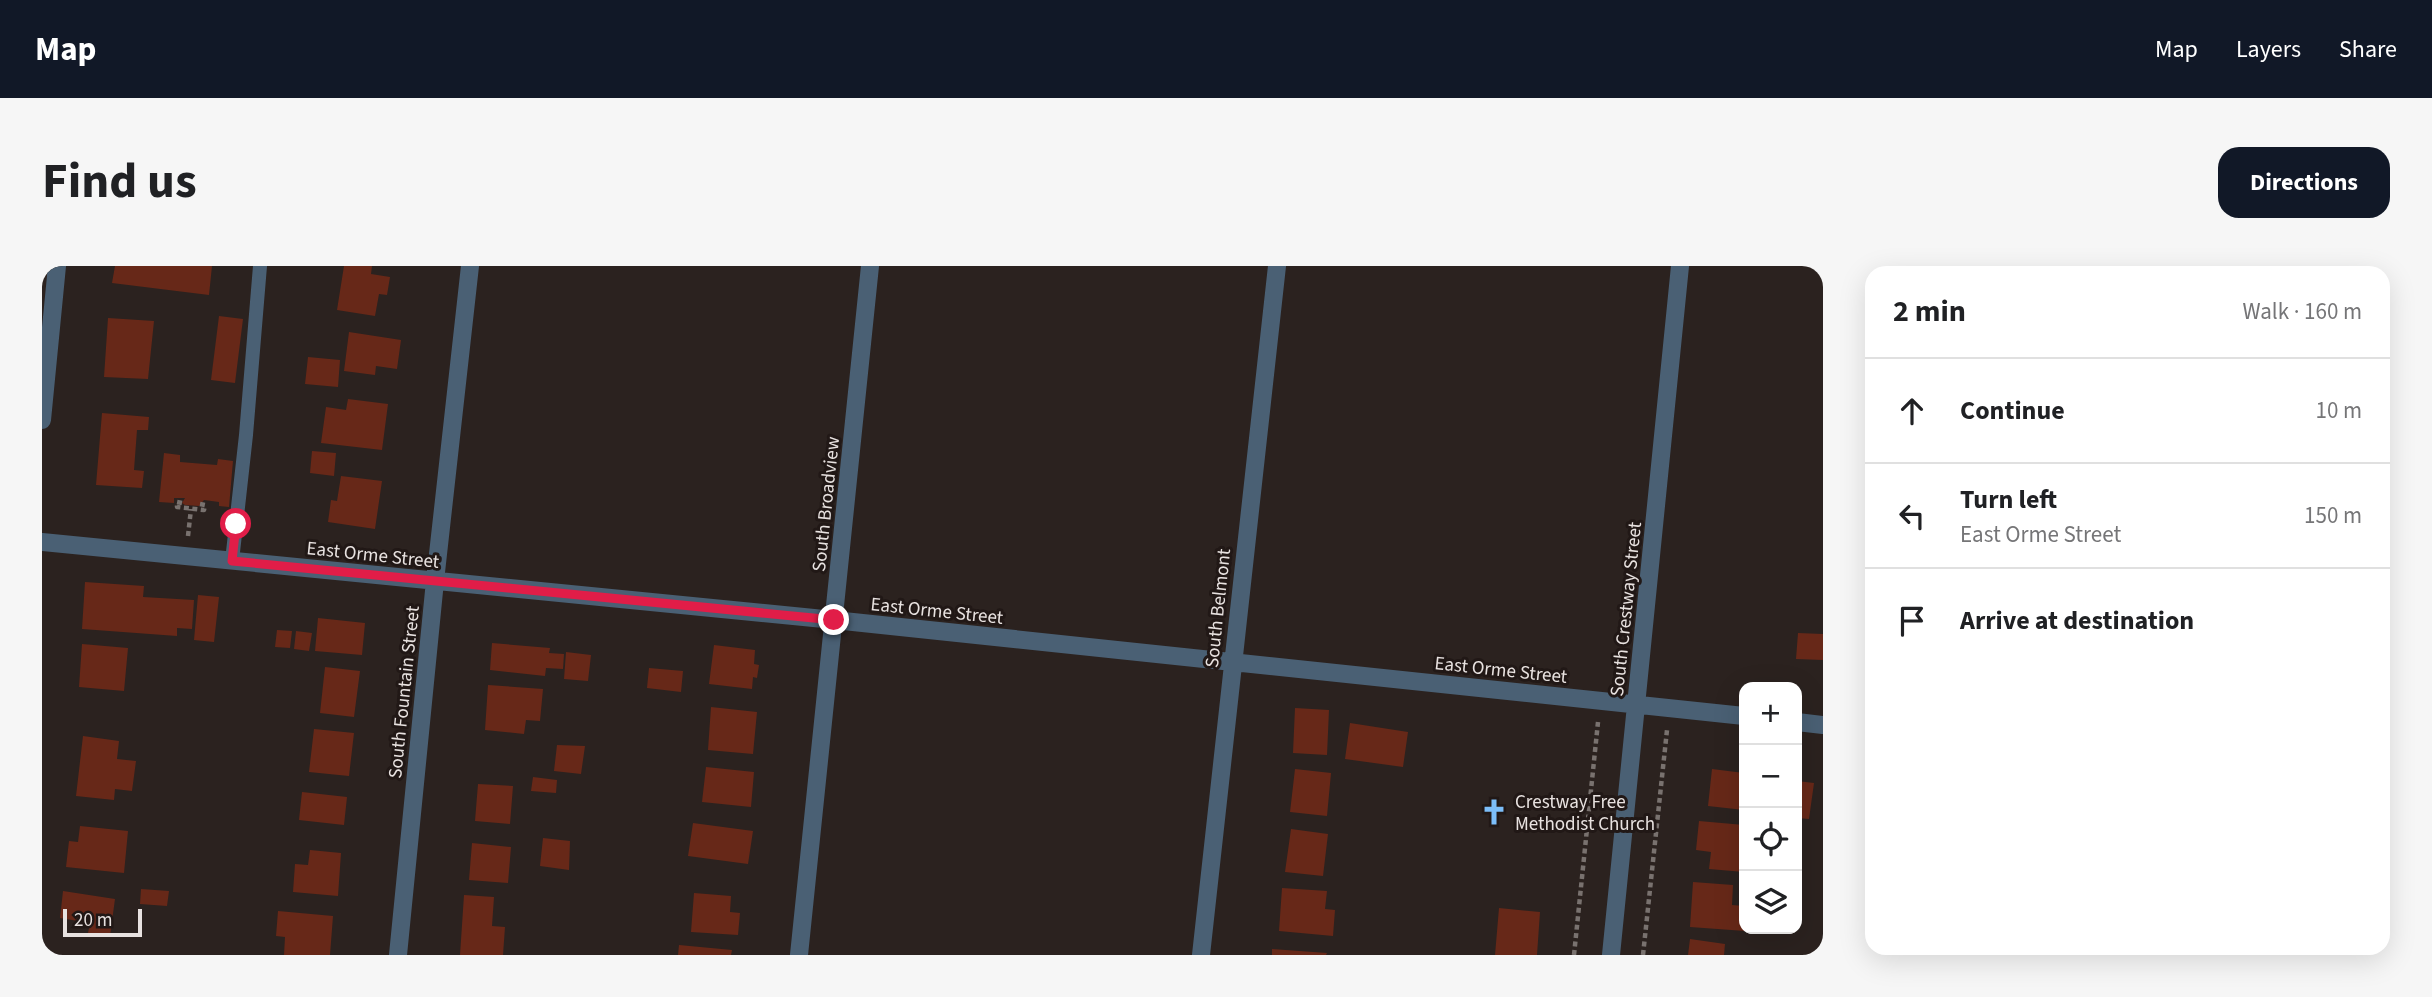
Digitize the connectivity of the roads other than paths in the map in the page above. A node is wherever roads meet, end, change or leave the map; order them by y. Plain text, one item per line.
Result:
1 (57, 266) edge
2 (260, 266) edge
3 (470, 266) edge
4 (870, 266) edge
5 (1277, 266) edge
6 (1680, 266) edge
7 (42, 420) edge
8 (42, 542) edge
9 (232, 561) junction
10 (435, 581) junction
11 (834, 620) junction
12 (1232, 662) junction
13 (1637, 705) junction
14 (1739, 715) edge
15 (1802, 723) edge
16 (1823, 725) edge
17 (398, 955) edge
18 (799, 955) edge
19 (1201, 955) edge
20 (1611, 955) edge

1 - 7 street
2 - 9 lane
3 - 10 street, South Fountain Street
4 - 11 street, South Broadview
5 - 12 street, South Belmont
6 - 13 street, South Crestway Street
8 - 9 street, East Orme Street
9 - 10 street, East Orme Street
10 - 11 street, East Orme Street
10 - 17 street, South Fountain Street
11 - 12 street, East Orme Street
11 - 18 street, South Broadview
12 - 13 street, East Orme Street
12 - 19 street, South Belmont
13 - 14 street, East Orme Street
13 - 20 street, South Crestway Street
15 - 16 street

